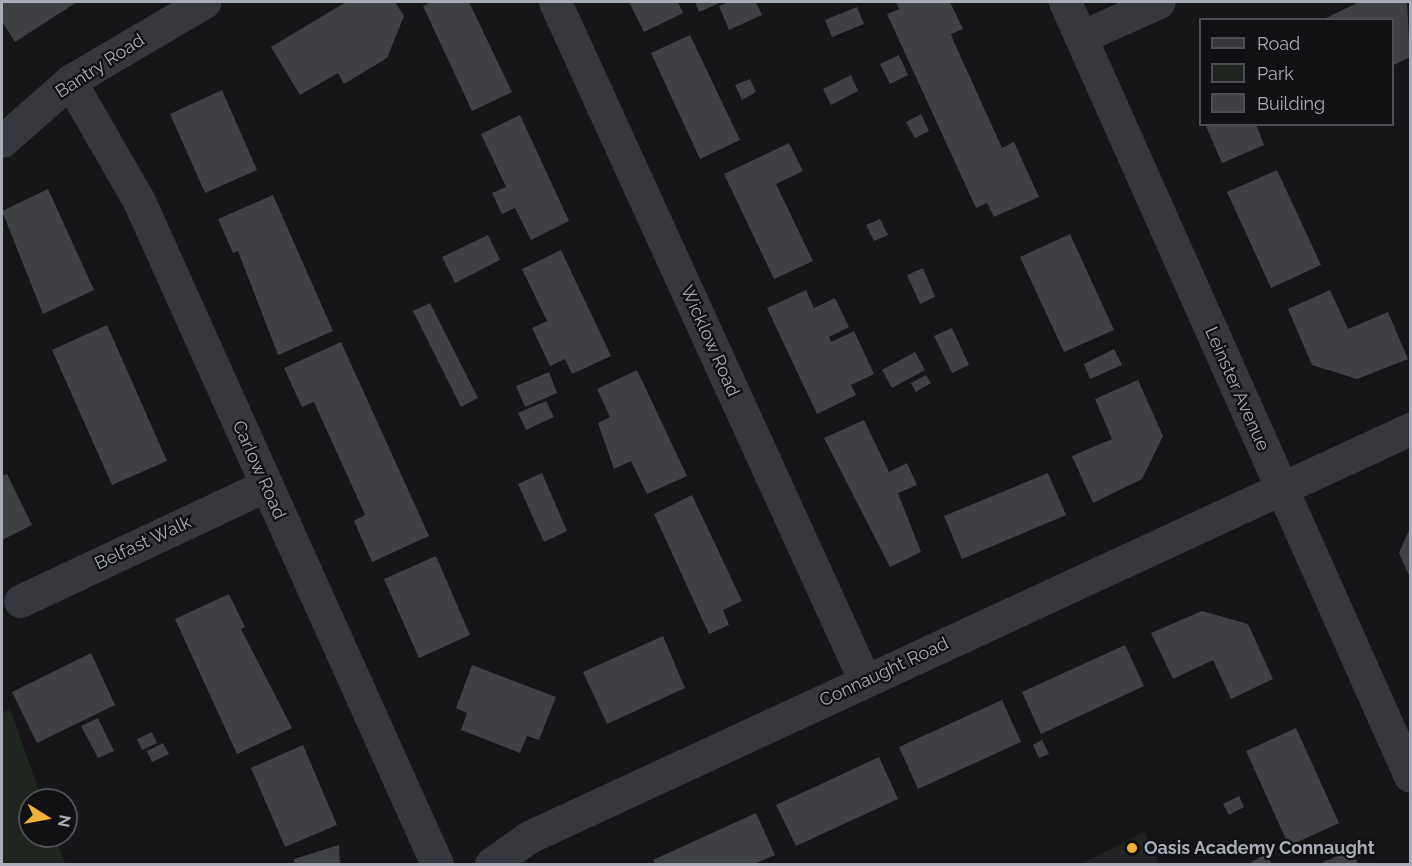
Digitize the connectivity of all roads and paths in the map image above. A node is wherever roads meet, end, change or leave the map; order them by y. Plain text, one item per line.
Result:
1 (204, 2) edge
2 (555, 2) edge
3 (1065, 2) edge
4 (1159, 2) edge
5 (1081, 37) junction
6 (70, 81) junction
7 (2, 141) edge
8 (1410, 429) edge
9 (266, 485) junction
10 (1281, 487) junction
11 (20, 601) dead end
12 (865, 681) junction
13 (1410, 776) edge
14 (436, 864) edge
15 (492, 864) edge

1 - 6 street, Bantry Road
2 - 12 street, Wicklow Road
3 - 5 street, Leinster Avenue
4 - 5 street
5 - 10 street, Leinster Avenue
6 - 7 street, Bantry Road
6 - 9 street, Carlow Road
8 - 10 street, Connaught Road
9 - 11 street, Belfast Walk
9 - 14 street, Carlow Road
10 - 12 street, Connaught Road
10 - 13 street, Leinster Avenue
12 - 15 street, Connaught Road

